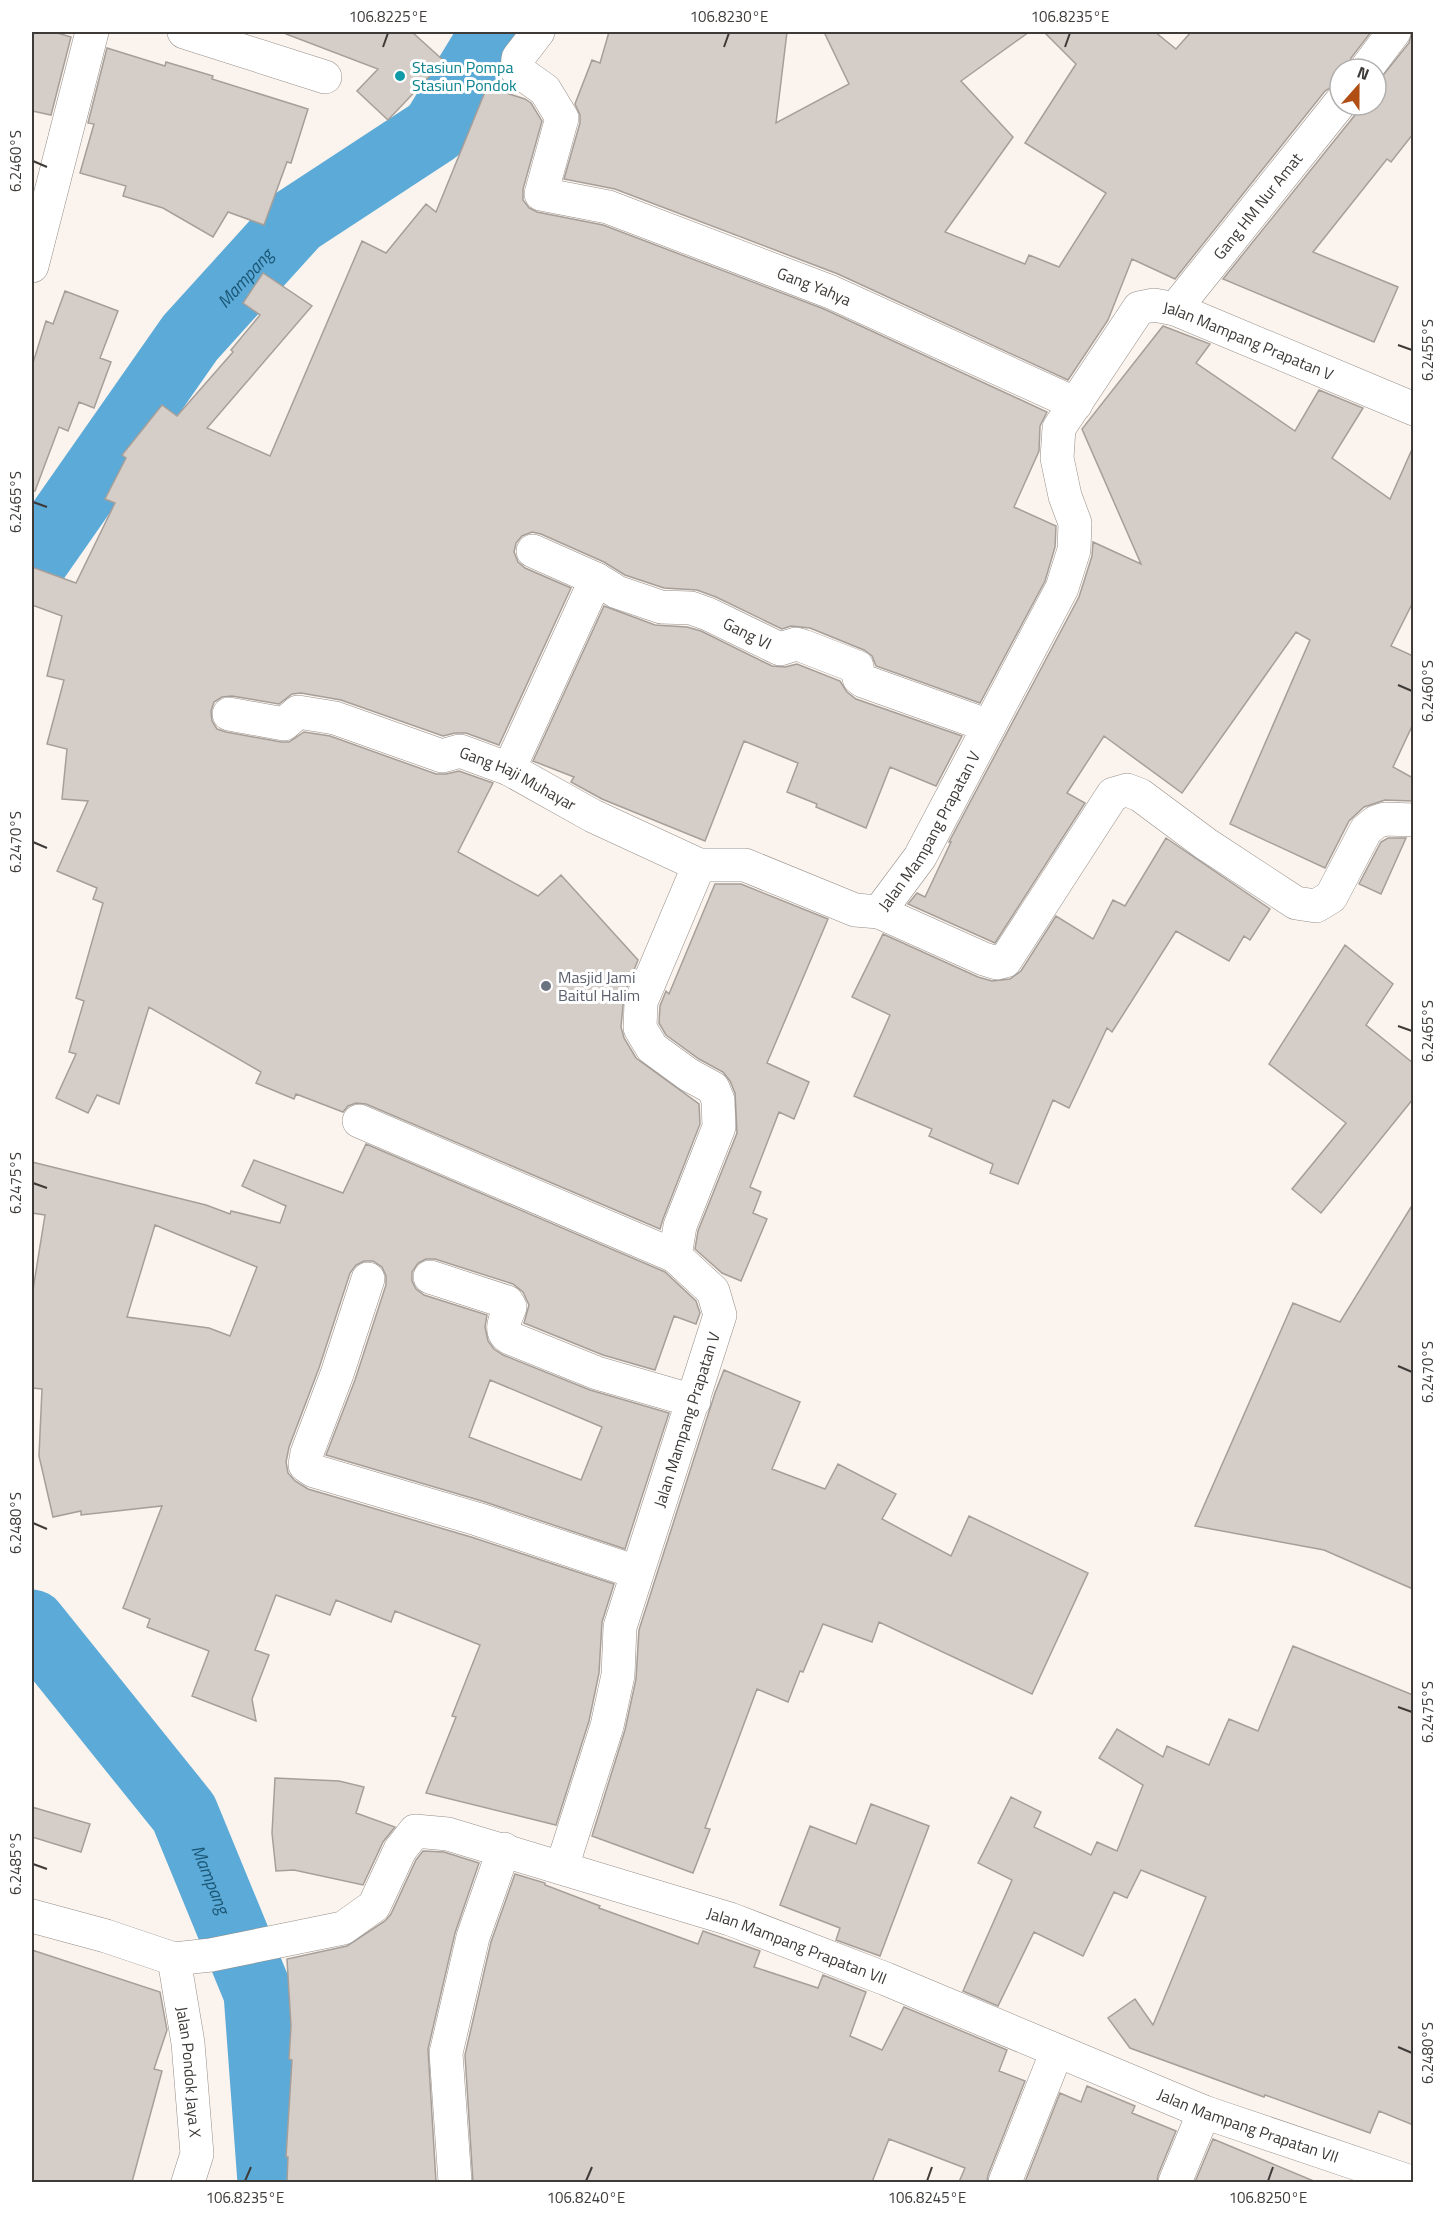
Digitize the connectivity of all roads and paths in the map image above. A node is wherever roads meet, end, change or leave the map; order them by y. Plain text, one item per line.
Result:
1 (92, 32) edge
2 (184, 32) edge
3 (537, 32) edge
4 (1394, 32) edge
5 (1375, 57) edge
6 (325, 77) dead end
7 (1329, 117) edge
8 (32, 266) edge
9 (1175, 309) junction
10 (1076, 404) junction
11 (1413, 409) edge
12 (533, 551) dead end
13 (596, 579) junction
14 (229, 714) dead end
15 (988, 726) junction
16 (509, 769) junction
17 (1413, 820) edge
18 (699, 865) junction
19 (879, 912) junction
20 (359, 1120) dead end
21 (675, 1256) junction
22 (430, 1277) dead end
23 (368, 1279) dead end
24 (694, 1401) junction
25 (636, 1572) junction
26 (504, 1849) junction
27 (562, 1867) junction
28 (32, 1916) edge
29 (174, 1959) junction
30 (1057, 2051) junction
31 (1204, 2112) junction
32 (188, 2182) edge
33 (454, 2182) edge
34 (1005, 2182) edge
35 (1175, 2182) edge
36 (1411, 2182) edge

1 - 8 street
2 - 6 street
3 - 10 street, Gang Yahya
4 - 5 street
7 - 9 street, Gang HM Nur Amat
9 - 10 street, Jalan Mampang Prapatan V
9 - 11 street, Jalan Mampang Prapatan V
10 - 15 street, Jalan Mampang Prapatan V
12 - 13 street, Gang VI
13 - 15 street, Gang VI
13 - 16 street
14 - 16 street, Gang Haji Muhayar
15 - 19 street, Jalan Mampang Prapatan V
16 - 18 street, Gang Haji Muhayar
17 - 19 street
18 - 19 street, Jalan Mampang Prapatan V
18 - 21 street
20 - 21 street, Jalan Mampang Prapatan V
21 - 24 street, Jalan Mampang Prapatan V
22 - 24 street
23 - 25 street
24 - 25 street, Jalan Mampang Prapatan V
25 - 27 street, Jalan Mampang Prapatan V
26 - 27 street, Jalan Mampang Prapatan VII
26 - 29 street, Jalan Mampang Prapatan VII
26 - 33 street
27 - 30 street, Jalan Mampang Prapatan VII
28 - 29 street
29 - 32 street, Jalan Pondok Jaya X
30 - 31 street, Jalan Mampang Prapatan VII
30 - 34 street
31 - 35 street
31 - 36 street, Jalan Mampang Prapatan VII

